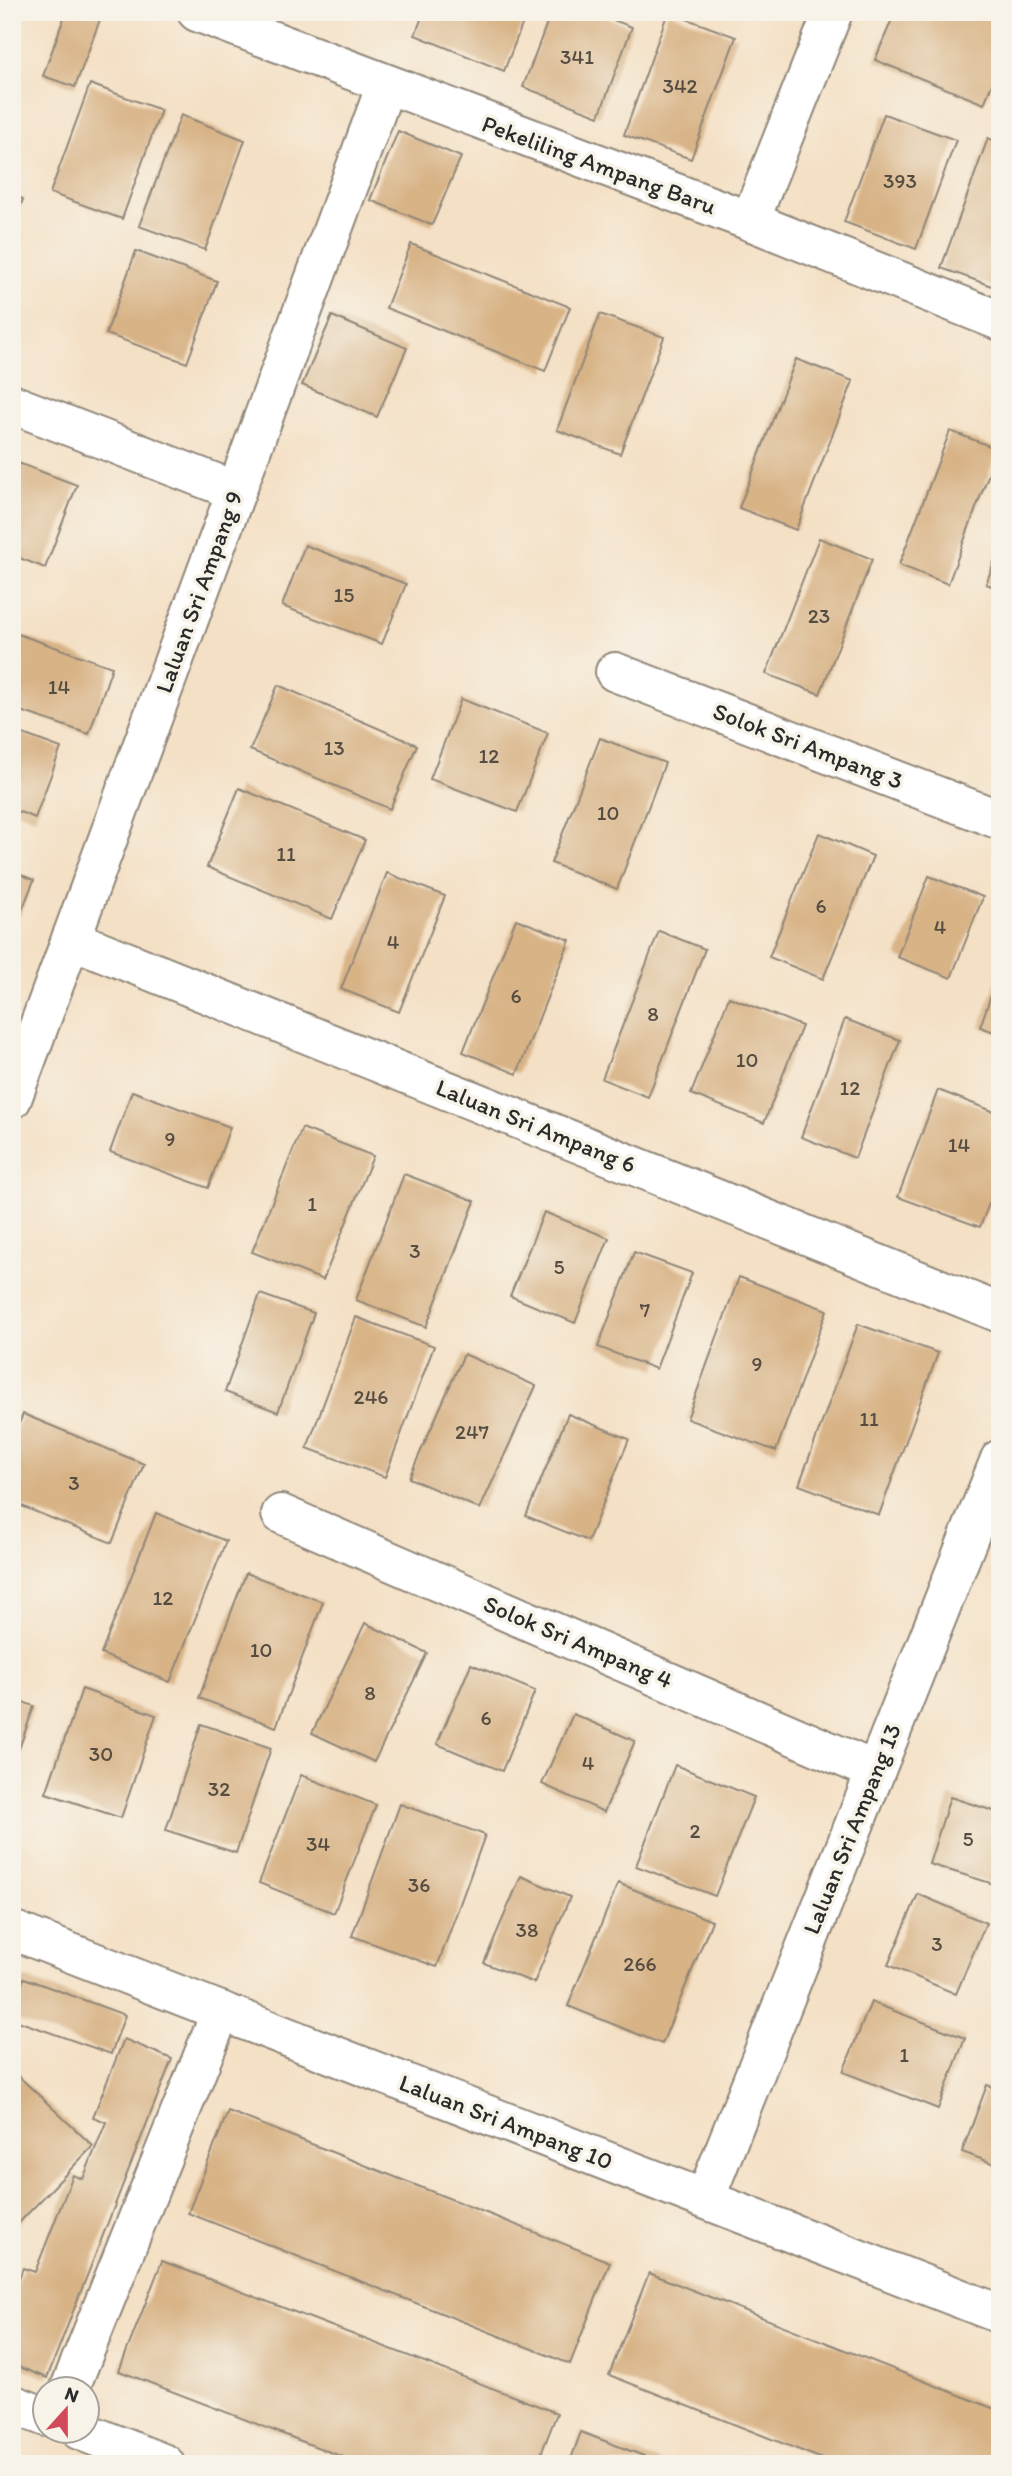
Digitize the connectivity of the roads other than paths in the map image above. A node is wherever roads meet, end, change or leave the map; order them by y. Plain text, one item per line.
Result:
1 (197, 12) edge
2 (833, 12) edge
3 (386, 85) junction
4 (750, 222) junction
5 (1000, 321) edge
6 (12, 404) edge
7 (236, 491) junction
8 (615, 672) dead end
9 (1000, 820) edge
10 (71, 939) junction
11 (12, 1099) edge
12 (1000, 1313) edge
13 (1000, 1459) edge
14 (281, 1514) dead end
15 (875, 1771) junction
16 (12, 1930) edge
17 (221, 2011) junction
18 (705, 2199) junction
19 (1000, 2314) edge
20 (76, 2374) edge
21 (12, 2404) edge
22 (32, 2412) edge
23 (102, 2440) edge
24 (165, 2464) edge

1 - 3 street, Pekeliling Ampang Baru
2 - 4 street
3 - 4 street, Pekeliling Ampang Baru
3 - 7 street, Laluan Sri Ampang 9
4 - 5 street, Pekeliling Ampang Baru
6 - 7 street
7 - 10 street, Laluan Sri Ampang 9
8 - 9 street, Solok Sri Ampang 3
10 - 11 street, Laluan Sri Ampang 9
10 - 12 street, Laluan Sri Ampang 6
13 - 15 street, Laluan Sri Ampang 13
14 - 15 street, Solok Sri Ampang 4
15 - 18 street, Laluan Sri Ampang 13
16 - 17 street, Laluan Sri Ampang 10
17 - 18 street, Laluan Sri Ampang 10
17 - 20 street
18 - 19 street, Laluan Sri Ampang 10
21 - 22 street
23 - 24 street

